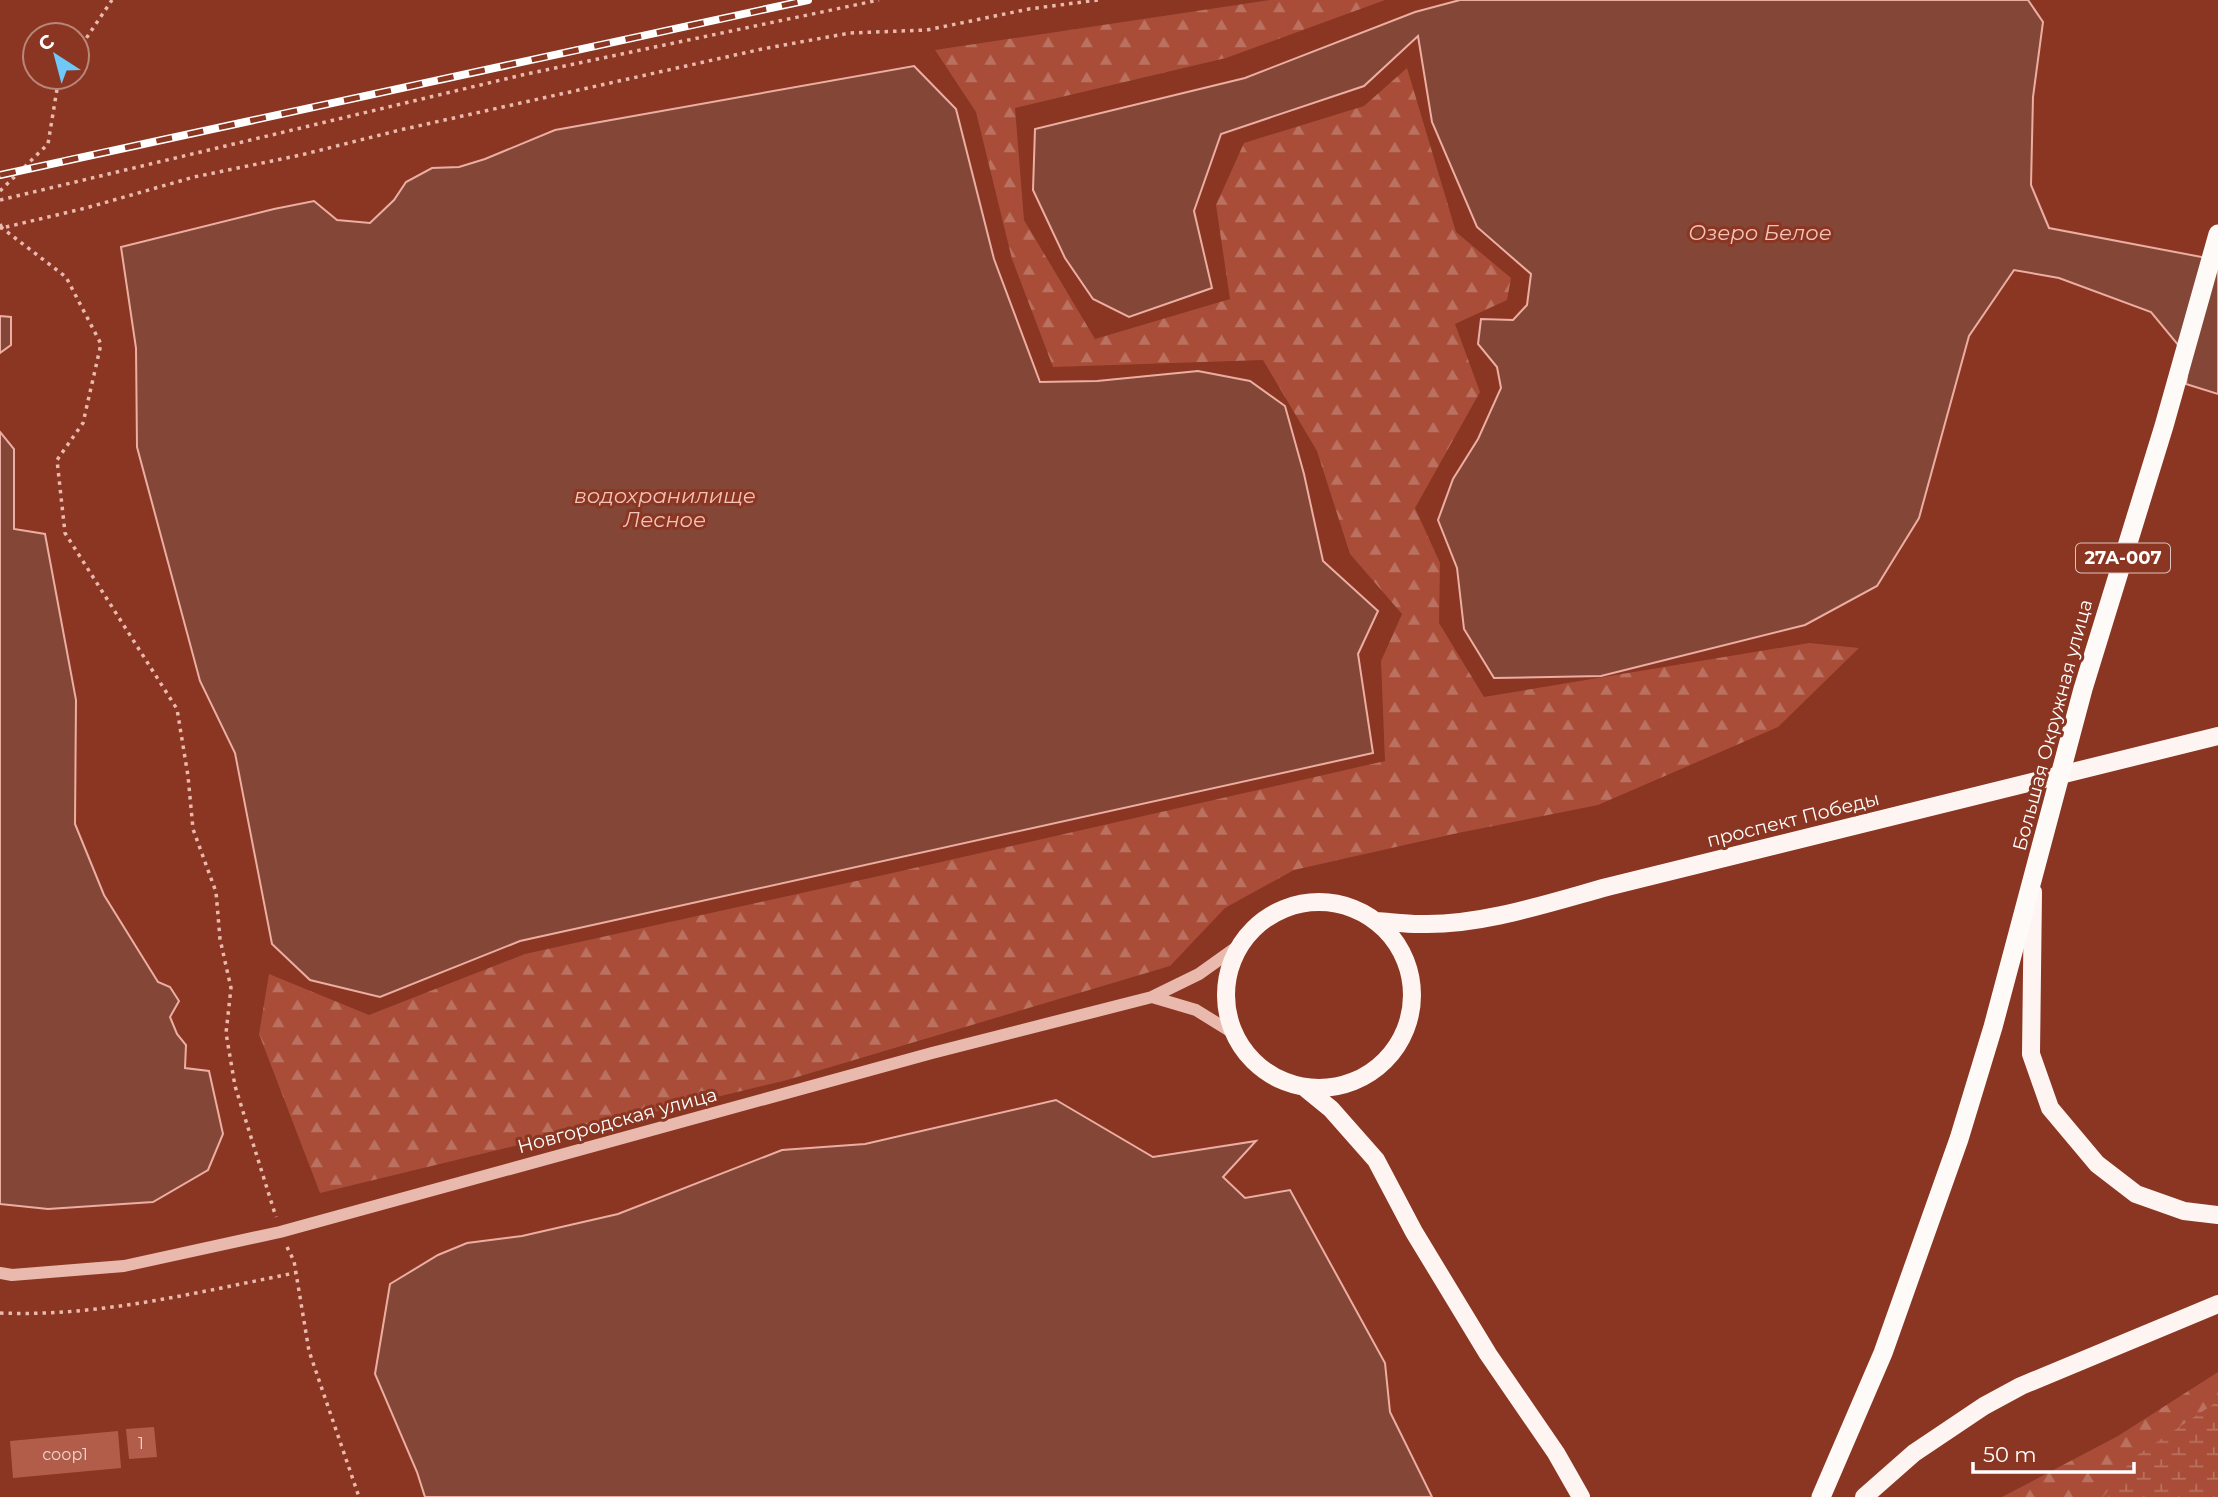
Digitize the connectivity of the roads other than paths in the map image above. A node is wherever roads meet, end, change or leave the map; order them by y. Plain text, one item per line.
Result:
1 (2218, 234) edge
2 (2218, 736) edge
3 (2033, 880) junction
4 (1377, 921) junction
5 (1241, 944) junction
6 (1152, 997) junction
7 (1233, 1033) junction
8 (1304, 1087) junction
9 (2218, 1215) edge
10 (0, 1273) edge
11 (2218, 1304) edge
12 (1581, 1497) edge
13 (1821, 1497) edge
14 (1864, 1497) edge

1 - 3 highway, Большая Окружная улица / 27А-007
2 - 4 main road, проспект Победы
3 - 9 main road
3 - 13 highway, Большая Окружная улица / 27А-007
4 - 5 main road
4 - 8 main road
5 - 6 street, Новгородская улица
5 - 7 main road
6 - 7 street
6 - 10 street, Новгородская улица
7 - 8 main road
8 - 12 main road
11 - 14 main road

